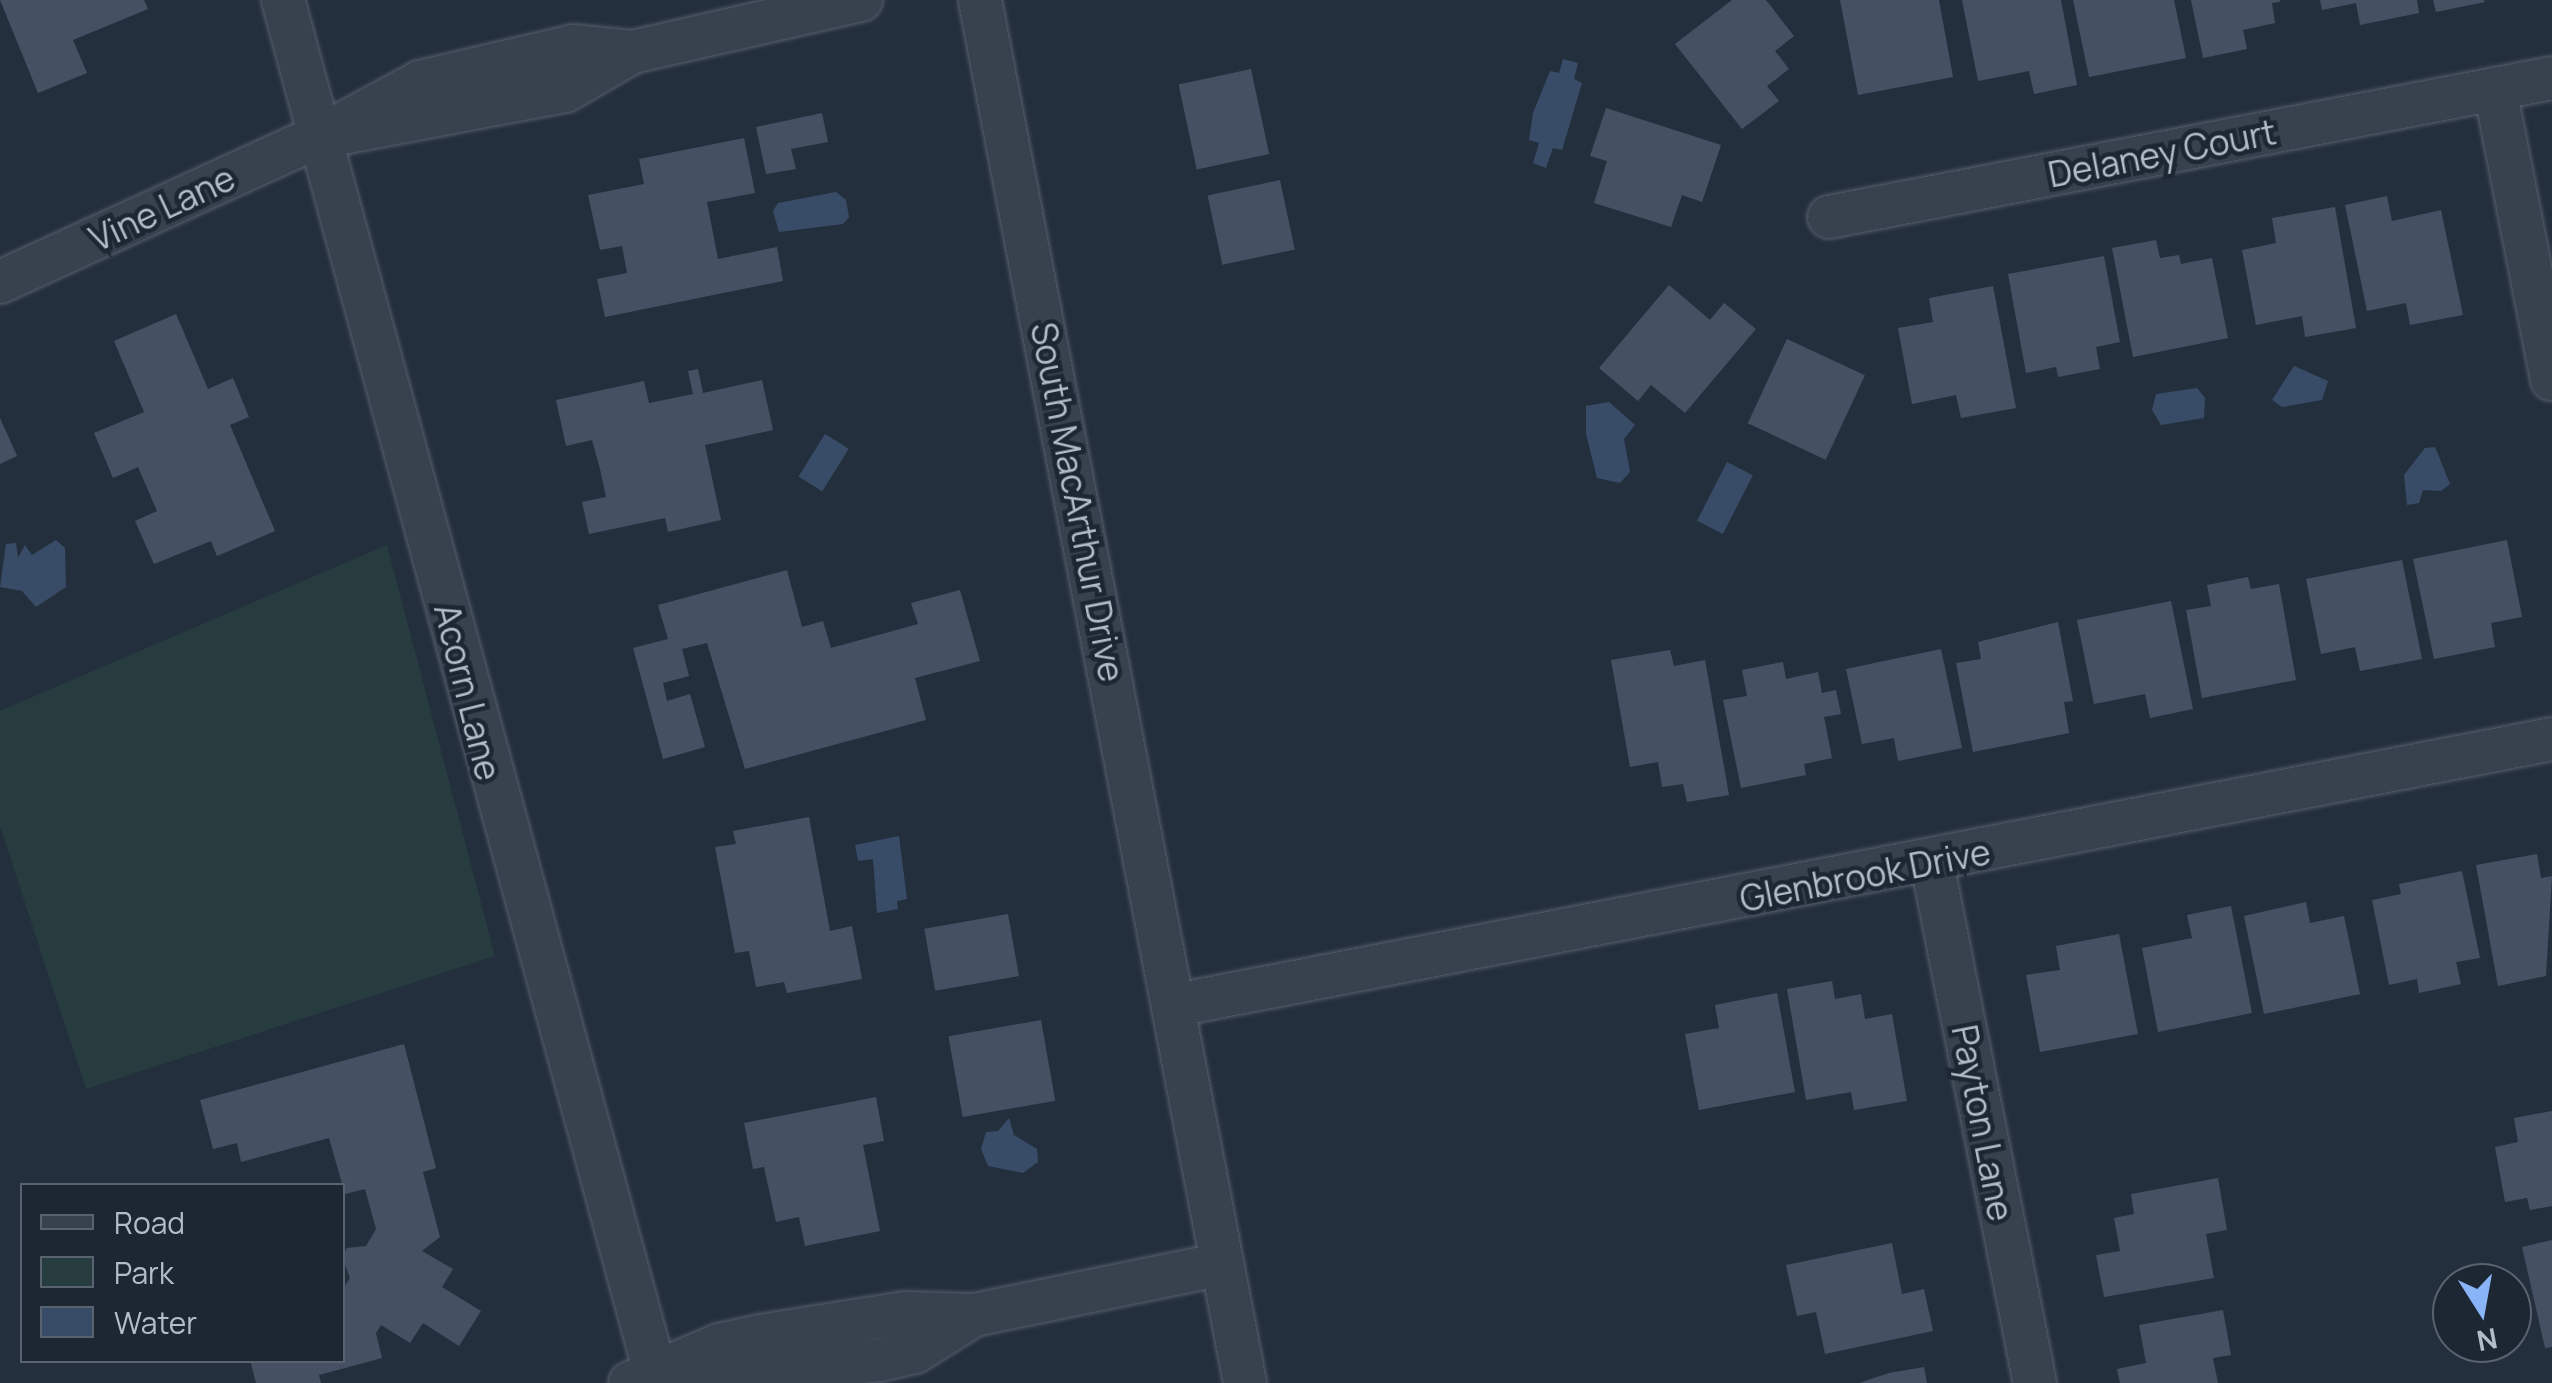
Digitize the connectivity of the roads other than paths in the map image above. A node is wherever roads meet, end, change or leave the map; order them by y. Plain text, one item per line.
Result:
1 (283, 0) edge
2 (861, 0) edge
3 (980, 0) edge
4 (2552, 78) edge
5 (2495, 89) junction
6 (324, 134) junction
7 (1829, 217) dead end
8 (0, 282) edge
9 (2552, 380) edge
10 (2552, 739) edge
11 (1932, 863) junction
12 (1176, 1005) junction
13 (1222, 1264) junction
14 (648, 1380) edge
15 (1246, 1383) edge
16 (2034, 1383) edge

1 - 6 street, Acorn Lane
2 - 6 street, Vine Lane
3 - 12 street, South MacArthur Drive
4 - 5 street, Delaney Court
5 - 7 street, Delaney Court
5 - 9 street
6 - 8 street, Vine Lane
6 - 14 street, Acorn Lane
10 - 11 street, Glenbrook Drive
11 - 12 street, Glenbrook Drive
11 - 16 street, Payton Lane
12 - 13 street
13 - 14 street
13 - 15 street

